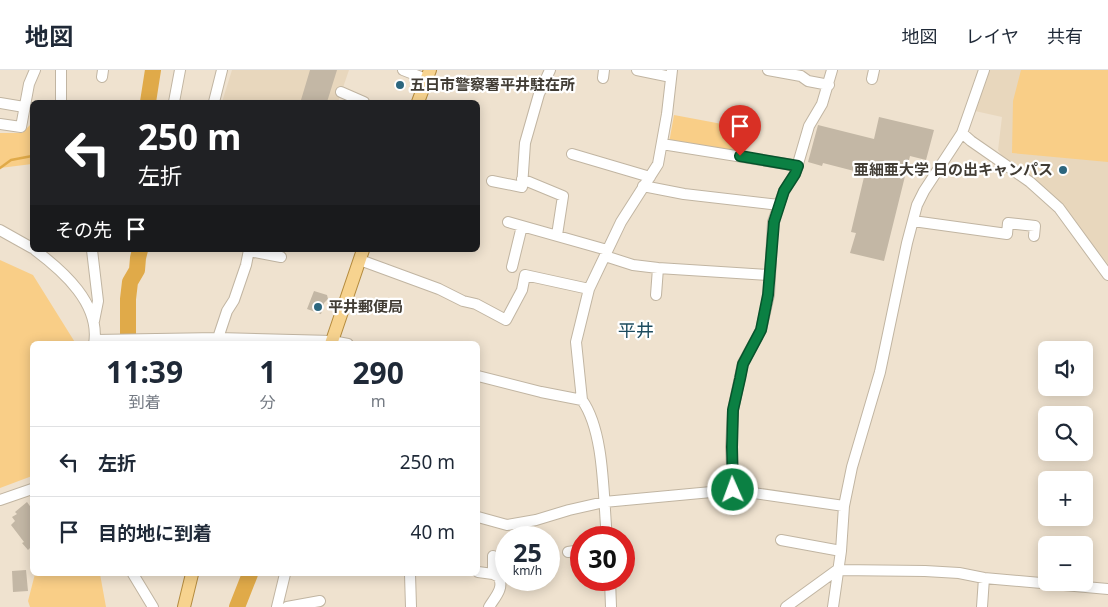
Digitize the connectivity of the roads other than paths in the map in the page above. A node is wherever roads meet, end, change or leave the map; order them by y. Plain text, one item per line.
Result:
1 (35, 70) edge
2 (61, 70) edge
3 (180, 70) edge
4 (222, 70) edge
5 (403, 70) edge
6 (550, 70) edge
7 (638, 70) edge
8 (768, 70) edge
9 (832, 70) edge
10 (984, 70) edge
11 (428, 74) edge
12 (672, 74) edge
13 (829, 85) junction
14 (342, 92) dead end
15 (61, 100) edge
16 (174, 100) edge
17 (214, 100) edge
18 (360, 100) edge
19 (419, 100) edge
20 (0, 103) edge
21 (24, 106) junction
22 (0, 124) edge
23 (962, 132) junction
24 (662, 144) junction
25 (572, 154) dead end
26 (798, 166) junction
27 (650, 177) junction
28 (522, 179) junction
29 (492, 181) dead end
30 (644, 186) junction
31 (779, 205) junction
32 (913, 221) junction
33 (508, 222) dead end
34 (522, 226) junction
35 (0, 230) edge
36 (556, 235) junction
37 (1034, 236) dead end
38 (30, 247) edge
39 (37, 252) edge
40 (92, 252) edge
41 (249, 252) edge
42 (258, 252) edge
43 (606, 253) junction
44 (361, 255) edge
45 (281, 257) dead end
46 (512, 267) dead end
47 (658, 268) junction
48 (769, 276) junction
49 (1108, 276) edge
50 (589, 289) junction
51 (656, 295) dead end
52 (94, 322) junction
53 (218, 338) junction
54 (94, 341) edge
55 (99, 341) edge
56 (258, 341) edge
57 (331, 341) edge
58 (480, 377) edge
59 (582, 400) junction
60 (30, 490) edge
61 (733, 490) junction
62 (0, 500) edge
63 (604, 502) junction
64 (844, 506) junction
65 (480, 518) edge
66 (606, 526) edge
67 (781, 540) dead end
68 (841, 551) junction
69 (493, 556) dead end
70 (837, 570) junction
71 (480, 572) edge
72 (493, 574) junction
73 (134, 576) edge
74 (192, 576) edge
75 (285, 576) edge
76 (410, 576) edge
77 (984, 578) junction
78 (1108, 589) edge
79 (610, 591) edge
80 (320, 601) dead end
81 (153, 607) edge
82 (184, 607) edge
83 (277, 607) edge
84 (287, 607) edge
85 (411, 607) edge
86 (489, 607) edge
87 (611, 607) edge
88 (786, 607) edge
89 (833, 607) edge
90 (982, 607) edge

1 - 21 street
2 - 15 street
3 - 16 street
4 - 17 street
5 - 11 street
6 - 28 street
7 - 12 street
8 - 13 street
9 - 13 street
10 - 23 street
11 - 19 main road
12 - 24 street
13 - 26 street
14 - 18 street
20 - 21 street
21 - 22 street
23 - 32 street
23 - 49 street
24 - 26 street
24 - 27 street
25 - 27 street
26 - 31 street
27 - 30 street
28 - 29 street
28 - 36 street
30 - 31 street
30 - 43 street
31 - 48 street
32 - 37 street
32 - 64 street
33 - 34 street
34 - 36 street
34 - 46 street
35 - 38 street
36 - 43 street
39 - 52 street
40 - 52 street
41 - 53 street
42 - 45 street
43 - 47 street
43 - 50 street
44 - 50 street
44 - 57 main road
47 - 48 street
47 - 51 street
48 - 61 street
50 - 59 street
52 - 54 street
53 - 55 street
53 - 56 street
58 - 59 street
59 - 63 street
60 - 62 street
61 - 63 street
61 - 64 street
63 - 65 street
63 - 66 street
64 - 68 street
67 - 68 street
68 - 70 street
69 - 72 street
70 - 77 street
70 - 88 street
70 - 89 street
71 - 72 street
72 - 86 street
73 - 81 street
74 - 82 main road
75 - 83 street
76 - 85 street
77 - 78 street
77 - 90 street
79 - 87 street
80 - 84 street

